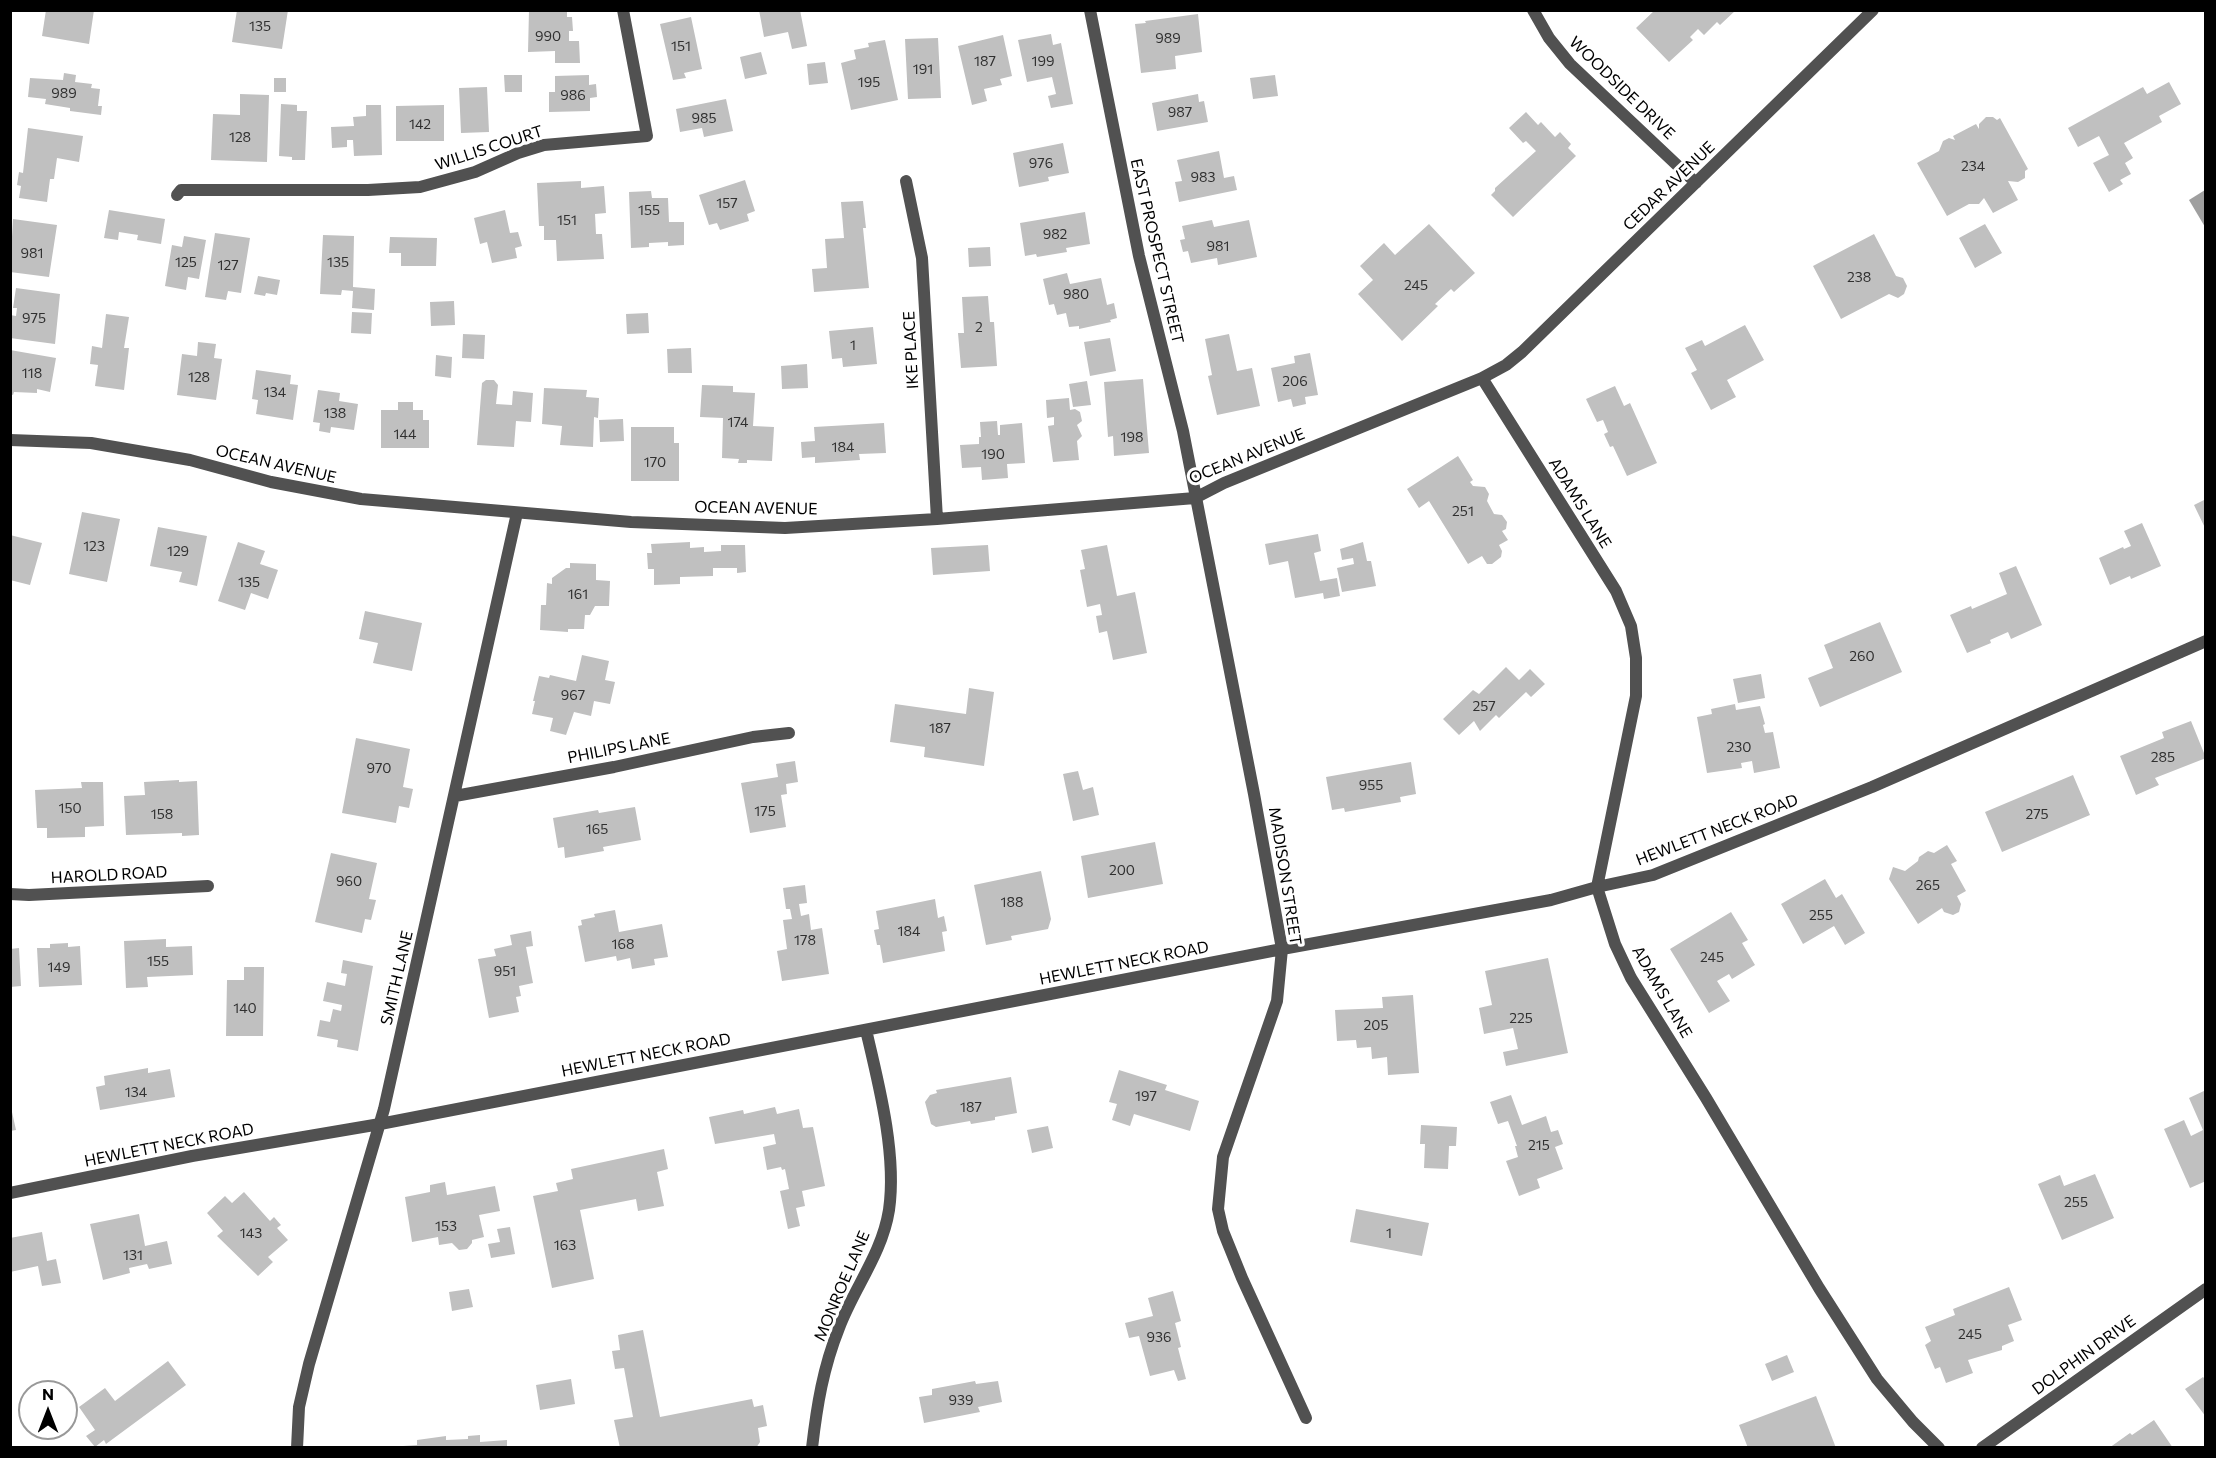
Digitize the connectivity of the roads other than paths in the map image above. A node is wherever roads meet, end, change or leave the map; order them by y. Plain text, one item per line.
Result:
1 (623, 10) edge
2 (1090, 10) edge
3 (1533, 10) edge
4 (1873, 10) edge
5 (906, 181) dead end
6 (1696, 183) junction
7 (177, 195) dead end
8 (1482, 378) junction
9 (10, 440) edge
10 (1195, 498) junction
11 (518, 513) junction
12 (937, 519) junction
13 (2205, 641) edge
14 (789, 733) dead end
15 (455, 796) junction
16 (208, 886) dead end
17 (1597, 887) junction
18 (10, 894) edge
19 (1282, 949) junction
20 (866, 1030) junction
21 (380, 1124) junction
22 (10, 1193) edge
23 (2205, 1289) edge
24 (1306, 1418) dead end
25 (297, 1448) edge
26 (812, 1448) edge
27 (1939, 1448) edge
28 (1982, 1448) edge

1 - 7 street, WILLIS COURT
2 - 10 street, EAST PROSPECT STREET
3 - 6 street, WOODSIDE DRIVE
4 - 6 street, CEDAR AVENUE
5 - 12 street, IKE PLACE
6 - 8 street, CEDAR AVENUE
8 - 10 street, OCEAN AVENUE
8 - 17 street, ADAMS LANE
9 - 11 street, OCEAN AVENUE
10 - 12 street, OCEAN AVENUE
10 - 19 street, MADISON STREET
11 - 12 street, OCEAN AVENUE
11 - 15 street, SMITH LANE
13 - 17 street, HEWLETT NECK ROAD
14 - 15 street, PHILIPS LANE
15 - 21 street, SMITH LANE
16 - 18 street, HAROLD ROAD
17 - 19 street, HEWLETT NECK ROAD
17 - 27 street, ADAMS LANE
19 - 20 street, HEWLETT NECK ROAD
19 - 24 street, MADISON STREET
20 - 21 street, HEWLETT NECK ROAD
20 - 26 street, MONROE LANE
21 - 22 street, HEWLETT NECK ROAD
21 - 25 street, SMITH LANE
23 - 28 street, DOLPHIN DRIVE

